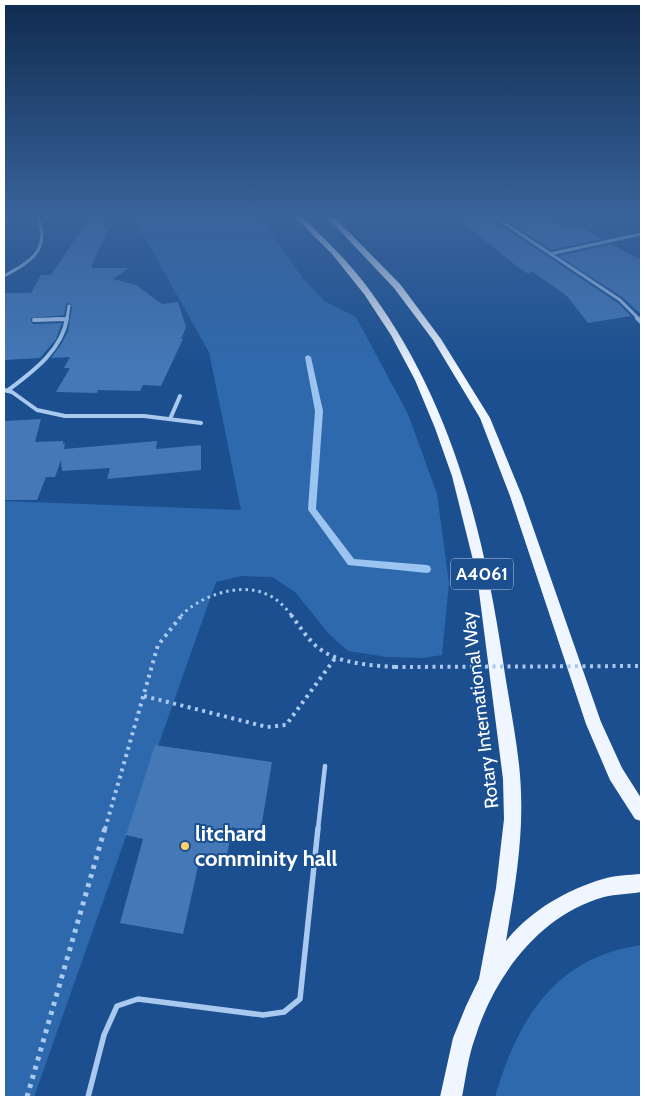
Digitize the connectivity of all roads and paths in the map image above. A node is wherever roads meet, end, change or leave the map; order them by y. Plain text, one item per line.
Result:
1 (16, 268) edge
2 (349, 268) edge
3 (380, 268) edge
4 (572, 268) edge
5 (4, 276) edge
6 (69, 306) dead end
7 (66, 319) junction
8 (34, 320) dead end
9 (641, 322) edge
10 (5, 390) edge
11 (180, 396) dead end
12 (170, 419) junction
13 (201, 423) dead end
14 (336, 657) junction
15 (641, 666) edge
16 (144, 696) junction
17 (325, 766) dead end
18 (641, 813) edge
19 (641, 883) edge
20 (489, 979) junction
21 (27, 1097) edge
22 (88, 1097) edge
23 (451, 1097) edge

1 - 5 street
2 - 20 main road, Rotary International Way / A4061
3 - 18 main road, A4061
4 - 9 street
6 - 7 street
7 - 8 street
7 - 10 street
10 - 12 street
11 - 12 street
12 - 13 street
14 - 15 path, bridge
14 - 16 path
14 - 16 path
16 - 21 path
17 - 22 lane
19 - 20 main road
20 - 23 main road

